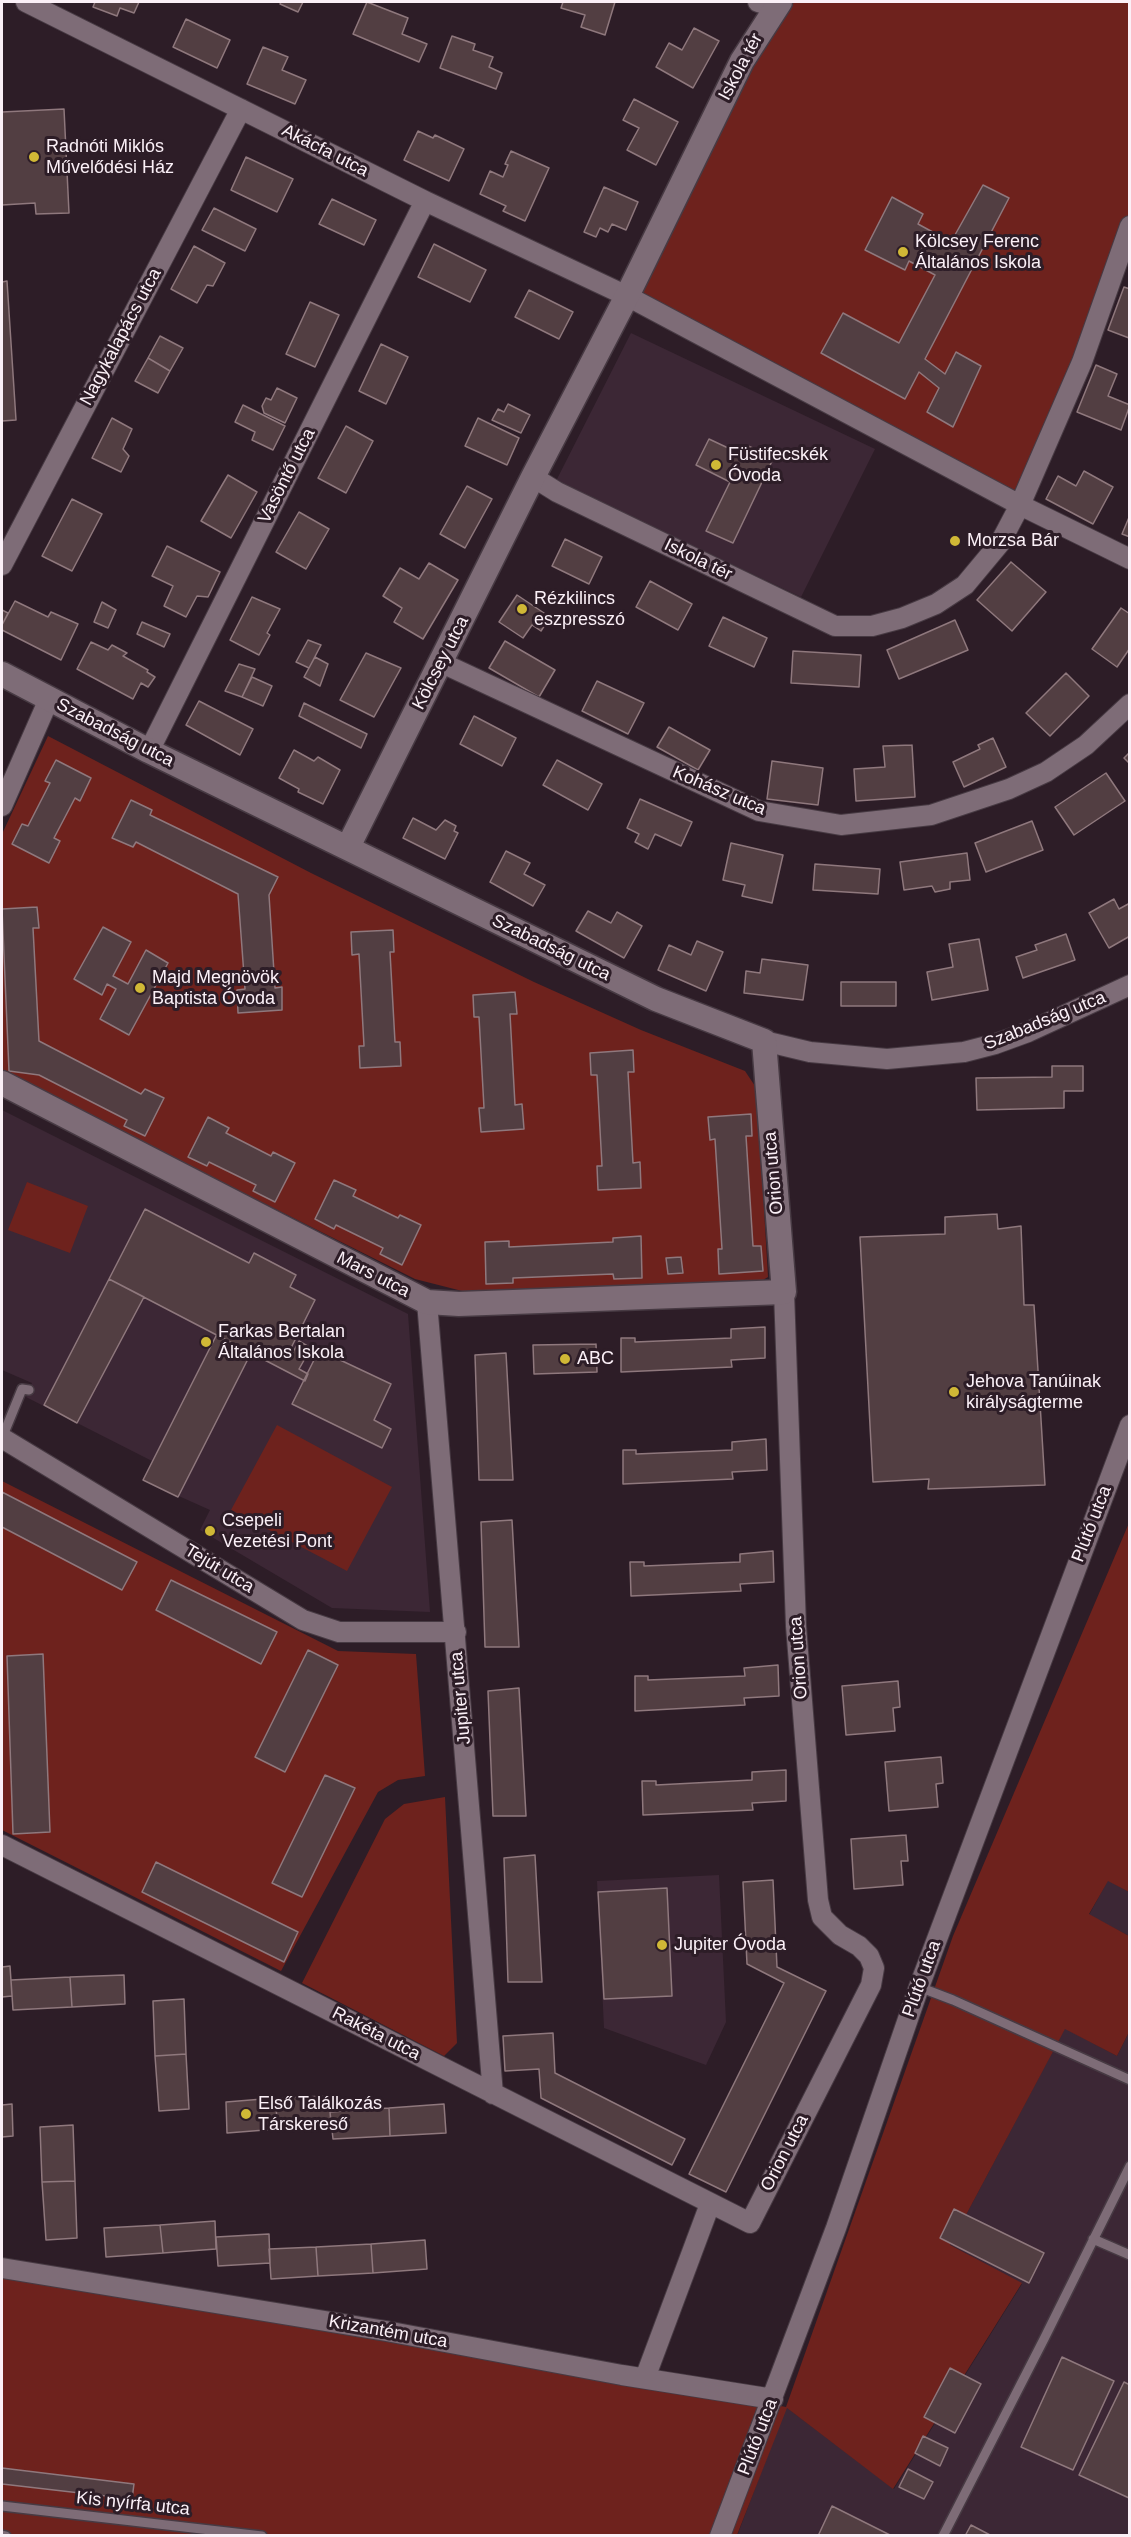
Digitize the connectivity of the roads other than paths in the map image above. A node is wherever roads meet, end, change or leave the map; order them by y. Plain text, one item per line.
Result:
1 (26, 2) edge
2 (771, 3) edge
3 (62, 9) edge
4 (241, 109) junction
5 (425, 201) junction
6 (1130, 226) edge
7 (627, 296) junction
8 (533, 477) junction
9 (1020, 505) junction
10 (1130, 559) edge
11 (2, 565) edge
12 (442, 663) junction
13 (2, 674) edge
14 (49, 699) junction
15 (1130, 704) edge
16 (149, 751) junction
17 (2, 806) edge
18 (348, 847) junction
19 (1130, 985) edge
20 (764, 1041) junction
21 (2, 1083) edge
22 (784, 1292) junction
23 (428, 1302) junction
24 (29, 1390) dead end
25 (1130, 1425) edge
26 (2, 1438) edge
27 (456, 1632) junction
28 (2, 1845) edge
29 (919, 1987) junction
30 (1130, 2080) edge
31 (493, 2094) junction
32 (1130, 2166) edge
33 (710, 2204) junction
34 (750, 2223) joint
35 (1094, 2238) junction
36 (1130, 2255) edge
37 (2, 2268) edge
38 (645, 2378) junction
39 (773, 2399) junction
40 (2, 2506) edge
41 (2, 2535) edge
42 (6, 2535) edge
43 (262, 2535) edge
44 (720, 2535) edge
45 (943, 2535) edge

1 - 3 street, Akácfa utca
2 - 7 street, Iskola tér
3 - 4 street, Akácfa utca
4 - 5 street, Akácfa utca
4 - 11 street, Nagykalapács utca
5 - 7 street, Akácfa utca
5 - 16 street, Vasöntő utca
6 - 9 street, Iskola tér
7 - 8 street, Iskola tér
7 - 9 street
8 - 9 street, Iskola tér
8 - 12 street, Kölcsey utca
9 - 10 street
12 - 15 street, Kohász utca
12 - 18 street, Kölcsey utca
13 - 14 street, Szabadság utca
14 - 16 street, Szabadság utca
14 - 17 street
16 - 18 street, Szabadság utca
18 - 20 street, Szabadság utca
19 - 20 street, Szabadság utca
20 - 22 street, Orion utca
21 - 23 street, Mars utca
22 - 23 street, Mars utca
22 - 34 street, Orion utca
23 - 27 street, Jupiter utca
24 - 26 lane
25 - 29 street, Plútó utca
26 - 27 street, Tejút utca
27 - 31 street, Jupiter utca
28 - 31 street, Rakéta utca
29 - 30 lane
29 - 39 street, Plútó utca
31 - 33 street, Rakéta utca
32 - 35 lane
33 - 34 street, Rakéta utca
33 - 38 street
35 - 36 lane
35 - 45 lane
37 - 38 street, Krizantém utca
38 - 39 street, Krizantém utca
39 - 44 street, Plútó utca
40 - 43 lane, Kis nyírfa utca
41 - 42 lane

